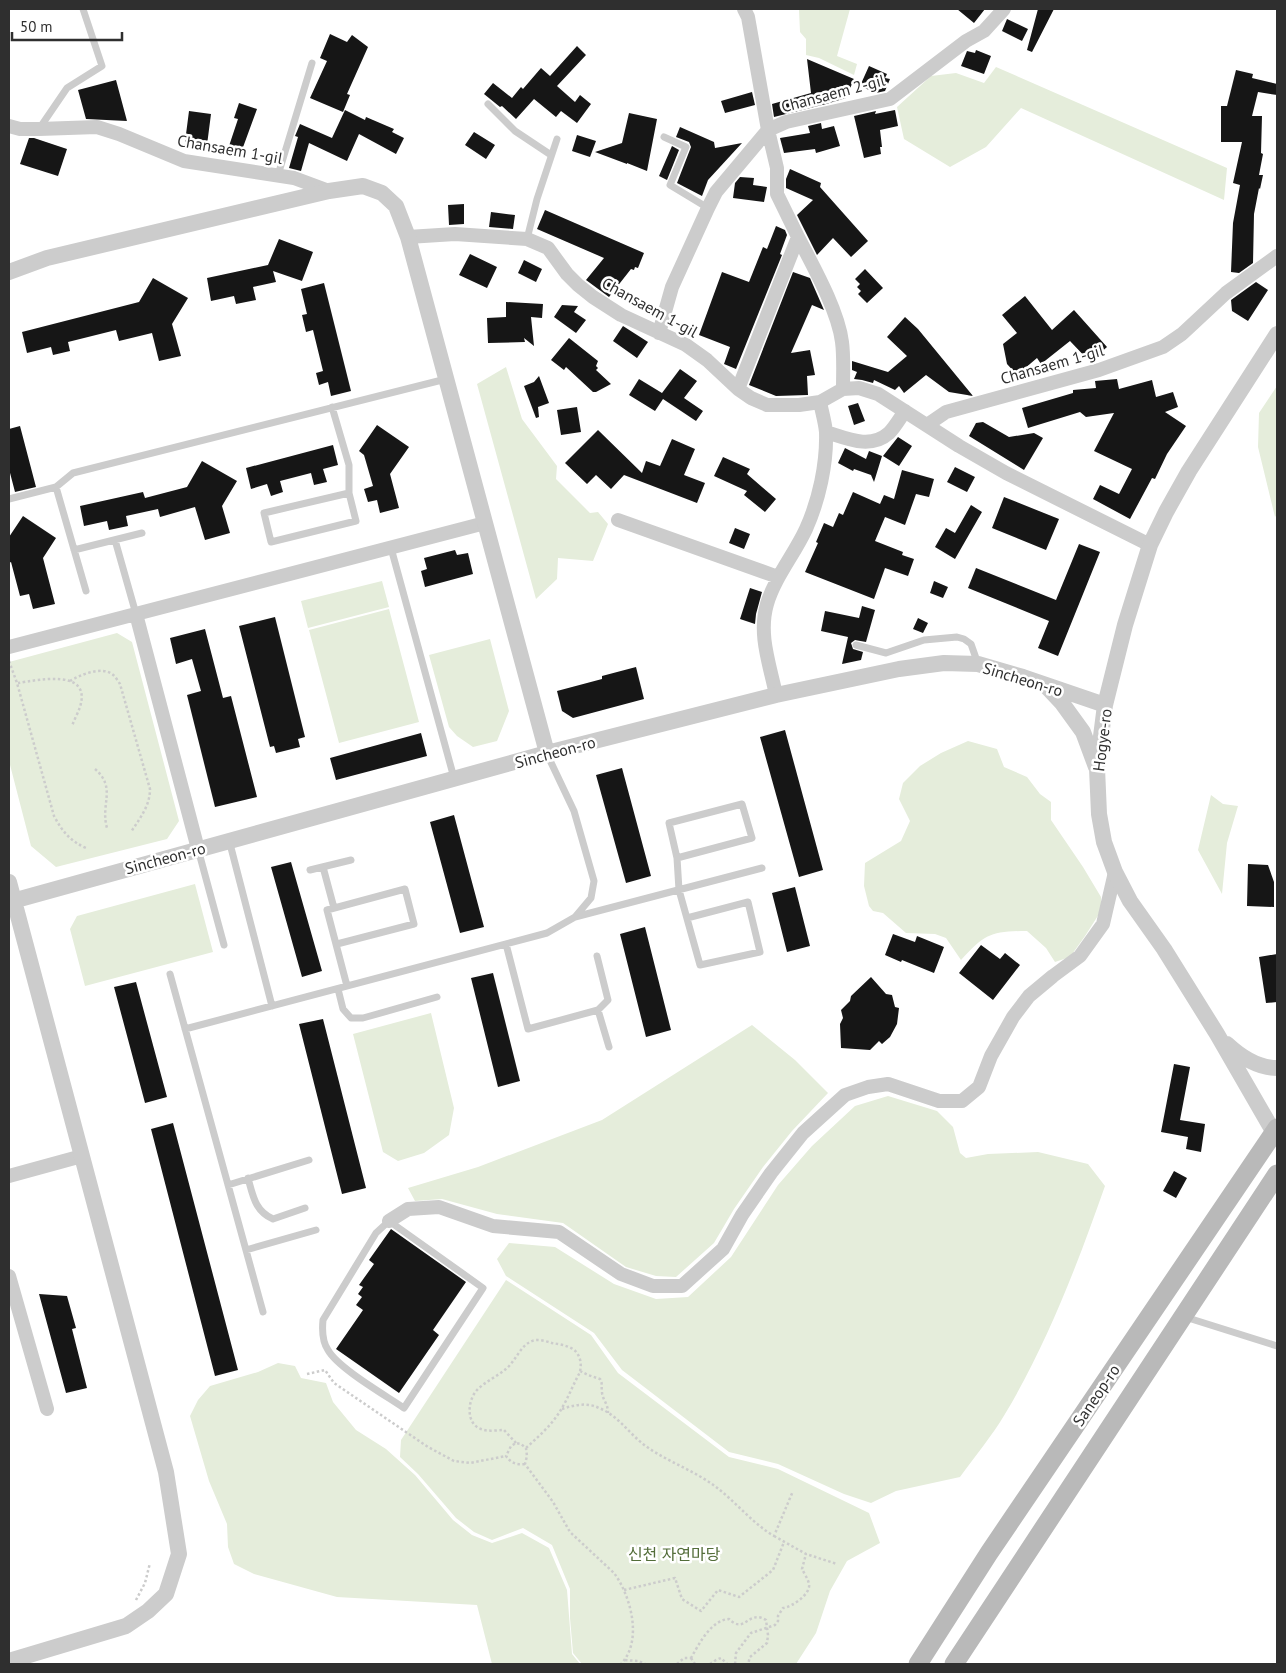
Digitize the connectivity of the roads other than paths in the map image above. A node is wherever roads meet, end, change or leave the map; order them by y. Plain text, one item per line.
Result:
1 (83, 9) edge
2 (744, 9) edge
3 (1004, 9) edge
4 (312, 63) dead end
5 (488, 104) dead end
6 (9, 126) edge
7 (39, 130) junction
8 (768, 130) junction
9 (664, 137) dead end
10 (557, 139) dead end
11 (551, 155) junction
12 (278, 175) junction
13 (328, 191) junction
14 (708, 208) junction
15 (408, 237) junction
16 (798, 237) junction
17 (527, 239) junction
18 (1277, 256) edge
19 (9, 272) edge
20 (659, 333) junction
21 (1277, 334) edge
22 (446, 379) junction
23 (738, 389) junction
24 (843, 389) junction
25 (820, 402) junction
26 (332, 407) junction
27 (905, 411) junction
28 (927, 425) junction
29 (826, 432) junction
30 (56, 487) junction
31 (349, 492) junction
32 (9, 499) edge
33 (618, 520) dead end
34 (485, 523) junction
35 (142, 533) dead end
36 (115, 540) junction
37 (1150, 545) junction
38 (391, 548) junction
39 (74, 550) junction
40 (778, 577) junction
41 (86, 592) dead end
42 (136, 614) junction
43 (856, 645) dead end
44 (9, 647) edge
45 (978, 664) junction
46 (1046, 685) junction
47 (776, 694) junction
48 (1106, 705) junction
49 (547, 754) junction
50 (1097, 768) junction
51 (454, 779) junction
52 (230, 840) junction
53 (198, 849) junction
54 (677, 858) junction
55 (351, 860) dead end
56 (324, 867) junction
57 (762, 868) dead end
58 (310, 870) dead end
59 (1115, 872) junction
60 (9, 882) edge
61 (679, 890) junction
62 (11, 901) edge
63 (334, 908) junction
64 (575, 917) junction
65 (687, 918) junction
66 (337, 944) junction
67 (506, 944) junction
68 (224, 945) dead end
69 (597, 956) dead end
70 (170, 974) dead end
71 (347, 986) junction
72 (338, 989) junction
73 (437, 997) dead end
74 (272, 1006) junction
75 (598, 1010) junction
76 (185, 1029) junction
77 (1217, 1034) junction
78 (609, 1046) dead end
79 (1277, 1068) edge
80 (1276, 1133) edge
81 (82, 1156) junction
82 (309, 1160) dead end
83 (1277, 1174) edge
84 (9, 1176) edge
85 (248, 1178) junction
86 (228, 1185) junction
87 (305, 1208) dead end
88 (389, 1221) junction
89 (316, 1230) dead end
90 (246, 1250) junction
91 (9, 1276) edge
92 (263, 1312) dead end
93 (1183, 1316) junction
94 (1277, 1346) edge
95 (47, 1410) dead end
96 (9, 1660) edge
97 (918, 1664) edge
98 (954, 1664) edge

1 - 7 lane
2 - 8 street
3 - 8 street, Chansaem 2-gil
4 - 12 lane
5 - 11 lane
6 - 7 street, Chansaem 1-gil
7 - 12 street, Chansaem 1-gil
8 - 14 street
8 - 16 street, Chansaem 2-gil
9 - 14 lane
10 - 11 lane
11 - 17 lane
12 - 13 street, Chansaem 1-gil
13 - 15 street
13 - 19 street
14 - 20 street
15 - 17 street, Chansaem 1-gil
15 - 22 street
16 - 23 street
16 - 24 street, Chansaem 2-gil
17 - 20 street, Chansaem 1-gil
18 - 28 street, Chansaem 1-gil
20 - 23 street, Chansaem 1-gil
21 - 37 street, Hogye-ro
22 - 26 lane
22 - 34 street
23 - 25 street, Chansaem 1-gil
24 - 25 street, Chansaem 1-gil
24 - 27 street
25 - 29 street
26 - 30 lane
26 - 31 lane
27 - 28 street
27 - 29 street
28 - 37 street
29 - 40 street
30 - 32 lane
30 - 39 lane
31 - 31 lane
33 - 40 street
34 - 38 street
34 - 49 street
35 - 36 lane
36 - 39 lane
36 - 42 lane
37 - 48 street, Hogye-ro
38 - 42 street
38 - 51 lane
39 - 41 lane
40 - 47 street
42 - 44 street
42 - 53 street
43 - 45 lane
45 - 46 street, Sincheon-ro
45 - 47 street, Sincheon-ro
46 - 48 street, Sincheon-ro
46 - 50 street
47 - 49 street, Sincheon-ro
48 - 50 street, Hogye-ro
49 - 51 street, Sincheon-ro
49 - 64 lane
50 - 59 street, Hogye-ro
51 - 52 street, Sincheon-ro
52 - 53 street, Sincheon-ro
52 - 74 lane
53 - 62 street, Sincheon-ro
53 - 68 lane
54 - 54 lane
54 - 61 lane
55 - 56 lane
56 - 58 lane
56 - 63 lane
57 - 61 lane
59 - 77 street, Hogye-ro
59 - 88 street
60 - 62 street
61 - 64 lane
61 - 65 lane
62 - 81 street
63 - 66 lane
63 - 66 lane
64 - 67 lane
65 - 65 lane
66 - 71 lane
67 - 71 lane
67 - 75 lane
69 - 75 lane
70 - 76 lane
71 - 72 lane
72 - 73 lane
72 - 74 lane
74 - 76 lane
75 - 78 lane
76 - 86 lane
77 - 79 street
77 - 80 street, Hogye-ro
80 - 97 main road, Saneop-ro
81 - 84 street
81 - 96 street
82 - 85 lane
83 - 93 main road, Saneop-ro
85 - 86 lane
85 - 87 lane
86 - 90 lane
88 - 88 lane
89 - 90 lane
90 - 92 lane
91 - 95 street
93 - 94 lane
93 - 98 main road, Saneop-ro

